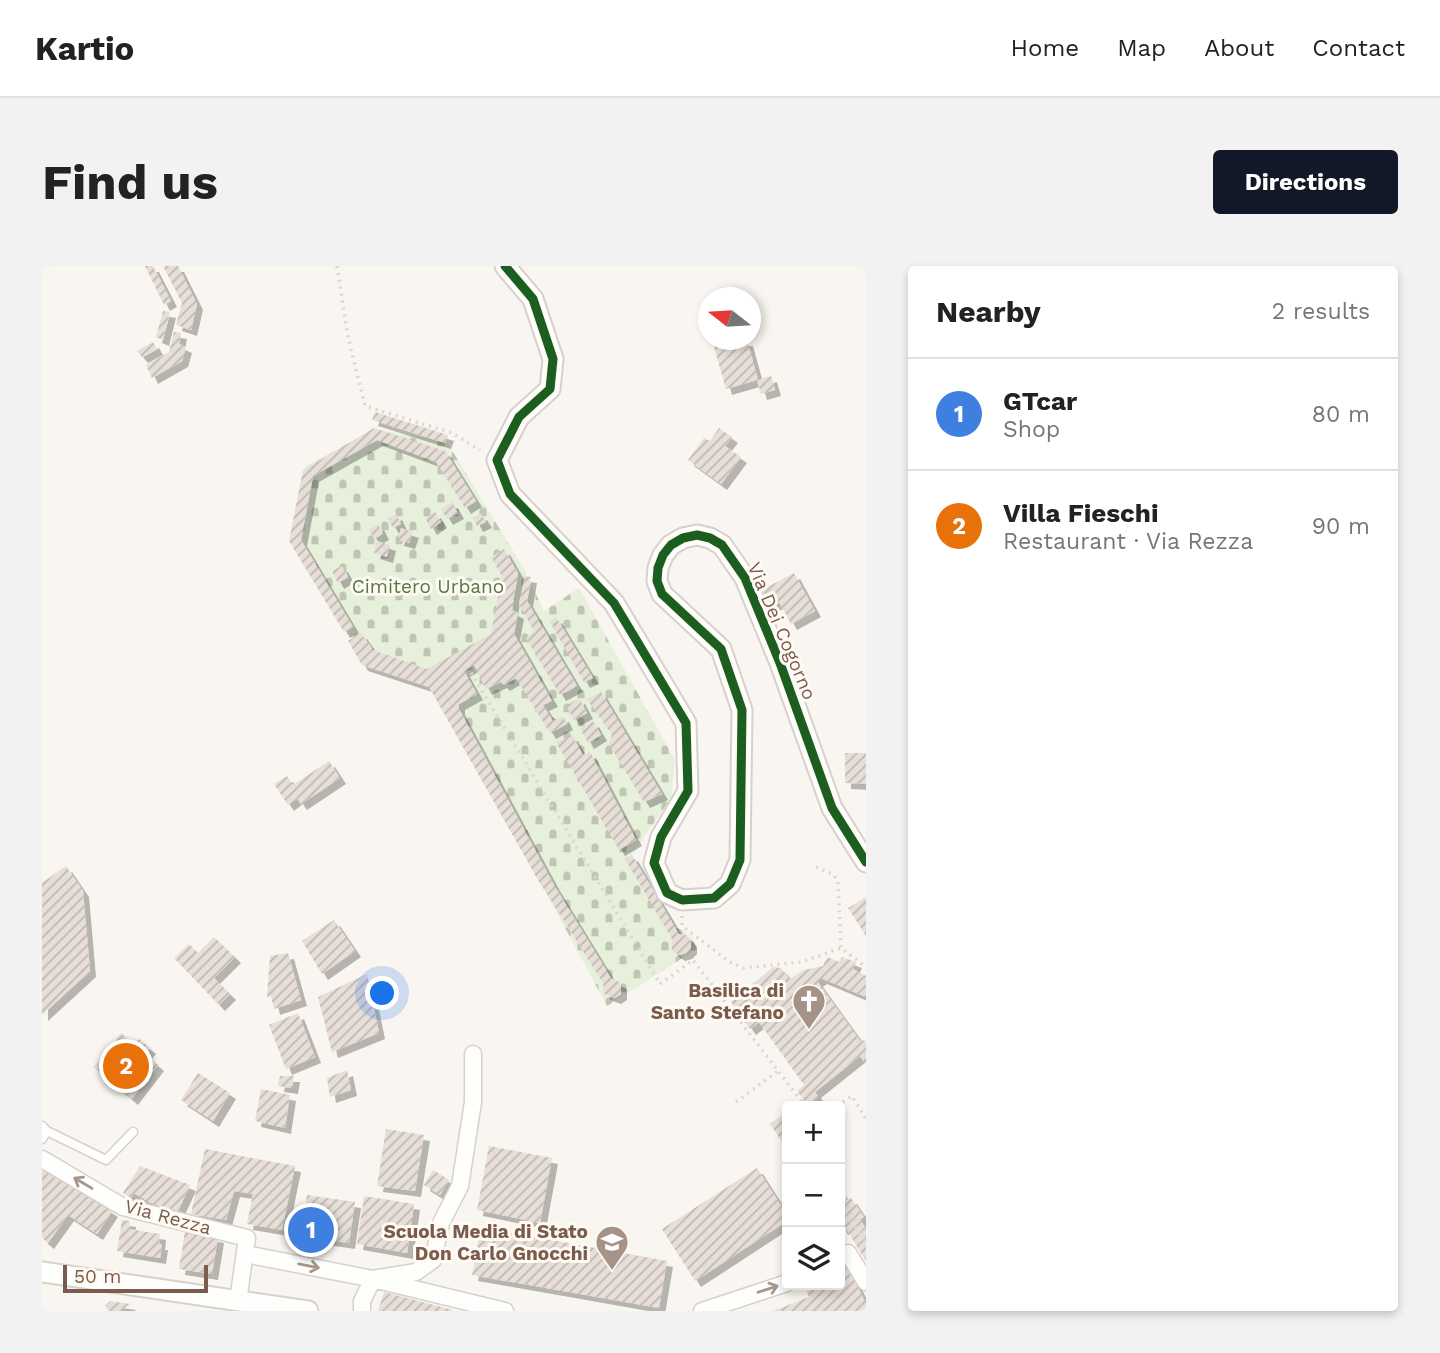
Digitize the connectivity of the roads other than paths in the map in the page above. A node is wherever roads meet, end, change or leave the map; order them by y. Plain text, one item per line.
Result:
1 (505, 266) edge
2 (866, 862) edge
3 (472, 1054) dead end
4 (44, 1132) edge
5 (133, 1132) dead end
6 (42, 1159) edge
7 (245, 1254) junction
8 (845, 1254) edge
9 (42, 1272) edge
10 (373, 1279) junction
11 (866, 1282) edge
12 (782, 1285) edge
13 (238, 1301) junction
14 (308, 1311) edge
15 (362, 1311) edge
16 (505, 1311) edge
17 (702, 1311) edge

1 - 2 street, Via Dei Cogorno
3 - 10 street
4 - 5 lane
7 -> 6 street, Via Rezza
7 -> 10 street
7 - 13 street
8 - 11 street
9 - 13 street
10 - 15 street
10 - 16 street
17 -> 12 street
13 - 14 street

